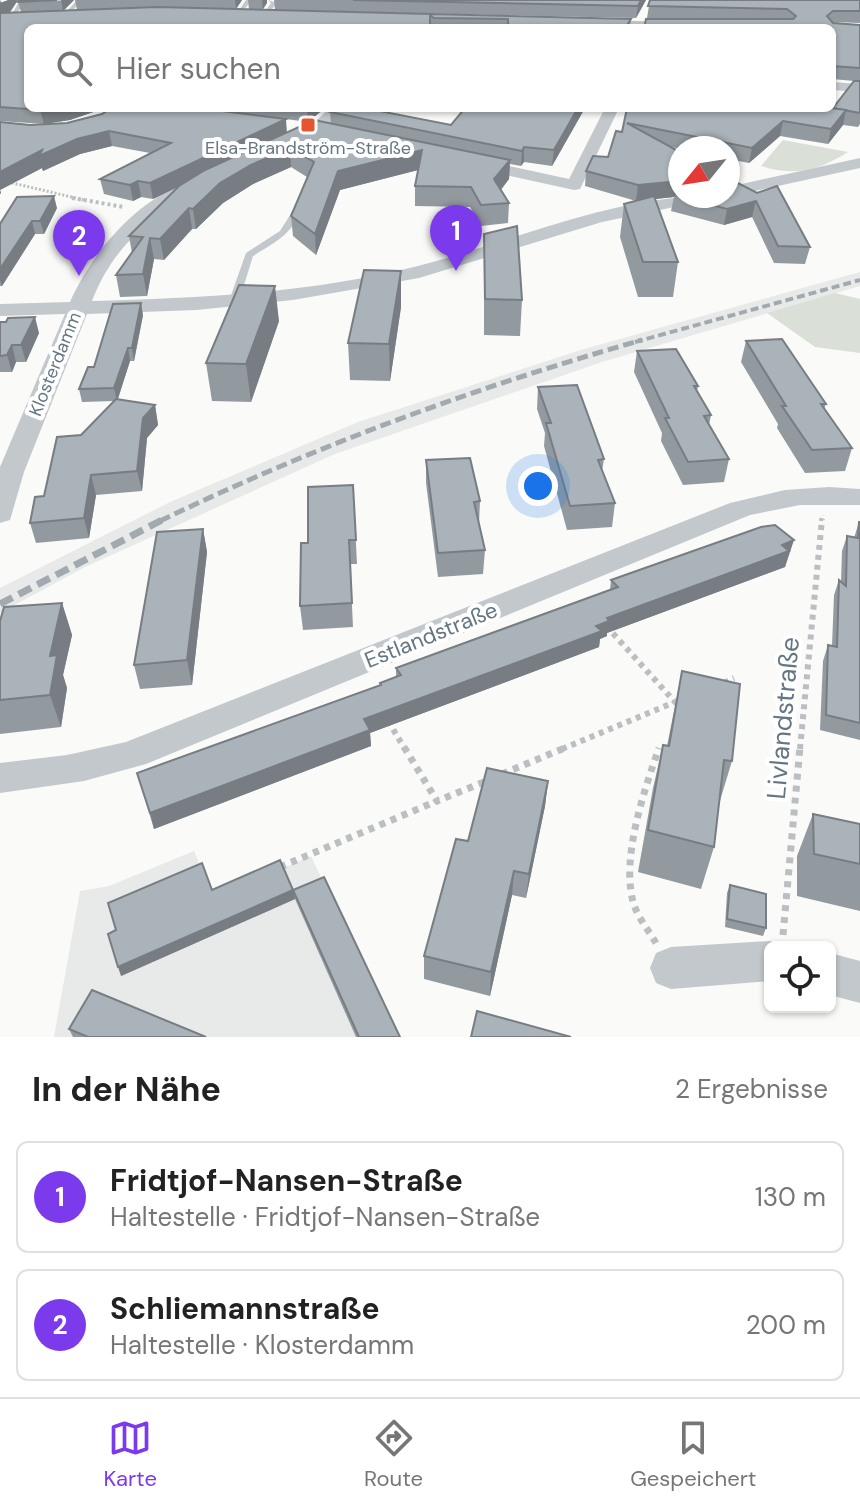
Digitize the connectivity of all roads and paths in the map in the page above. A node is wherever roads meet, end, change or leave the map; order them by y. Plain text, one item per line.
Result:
1 (23, 0) edge
2 (80, 0) edge
3 (249, 0) edge
4 (270, 1) edge
5 (222, 14) edge
6 (237, 15) junction
7 (264, 15) junction
8 (81, 16) edge
9 (282, 16) edge
10 (63, 17) junction
11 (50, 18) edge
12 (23, 19) edge
13 (5, 20) edge
14 (579, 23) edge
15 (618, 24) edge
16 (836, 86) edge
17 (860, 88) edge
18 (335, 112) edge
19 (611, 112) edge
20 (283, 125) edge
21 (321, 131) junction
22 (279, 146) edge
23 (452, 159) edge
24 (860, 163) edge
25 (209, 178) edge
26 (0, 180) edge
27 (740, 189) edge
28 (668, 197) edge
29 (586, 201) junction
30 (301, 203) edge
31 (149, 211) junction
32 (234, 301) junction
33 (78, 308) junction
34 (0, 310) edge
35 (824, 494) junction
36 (860, 497) edge
37 (0, 514) edge
38 (605, 625) edge
39 (355, 665) junction
40 (734, 678) dead end
41 (711, 688) edge
42 (687, 697) edge
43 (675, 702) junction
44 (659, 748) edge
45 (0, 778) edge
46 (437, 801) junction
47 (272, 870) edge
48 (777, 941) edge
49 (764, 954) edge
50 (671, 968) joint
51 (836, 976) edge
52 (860, 982) edge

1 - 13 lane
2 - 10 lane
3 - 6 lane
4 - 7 lane
5 - 6 street
6 - 7 street
7 - 9 street
8 - 10 street
10 - 11 street
12 - 13 street
14 - 15 street
16 - 17 street
18 - 21 street
19 - 29 street
20 - 21 street
21 - 22 street
23 - 29 street
24 - 27 street
25 - 31 street, Klosterdamm
26 - 31 path
28 - 29 street
29 - 32 street
30 - 32 lane
31 - 33 street, Klosterdamm
32 - 33 street
33 - 34 street
33 - 37 street, Klosterdamm
35 - 36 street, Estlandstraße
35 - 39 street, Estlandstraße
35 - 48 path, Livlandstraße
38 - 43 path
39 - 45 street, Estlandstraße
39 - 46 path
40 - 41 path
42 - 43 path
43 - 46 path
44 - 50 path
46 - 47 path
49 - 50 street
51 - 52 street

